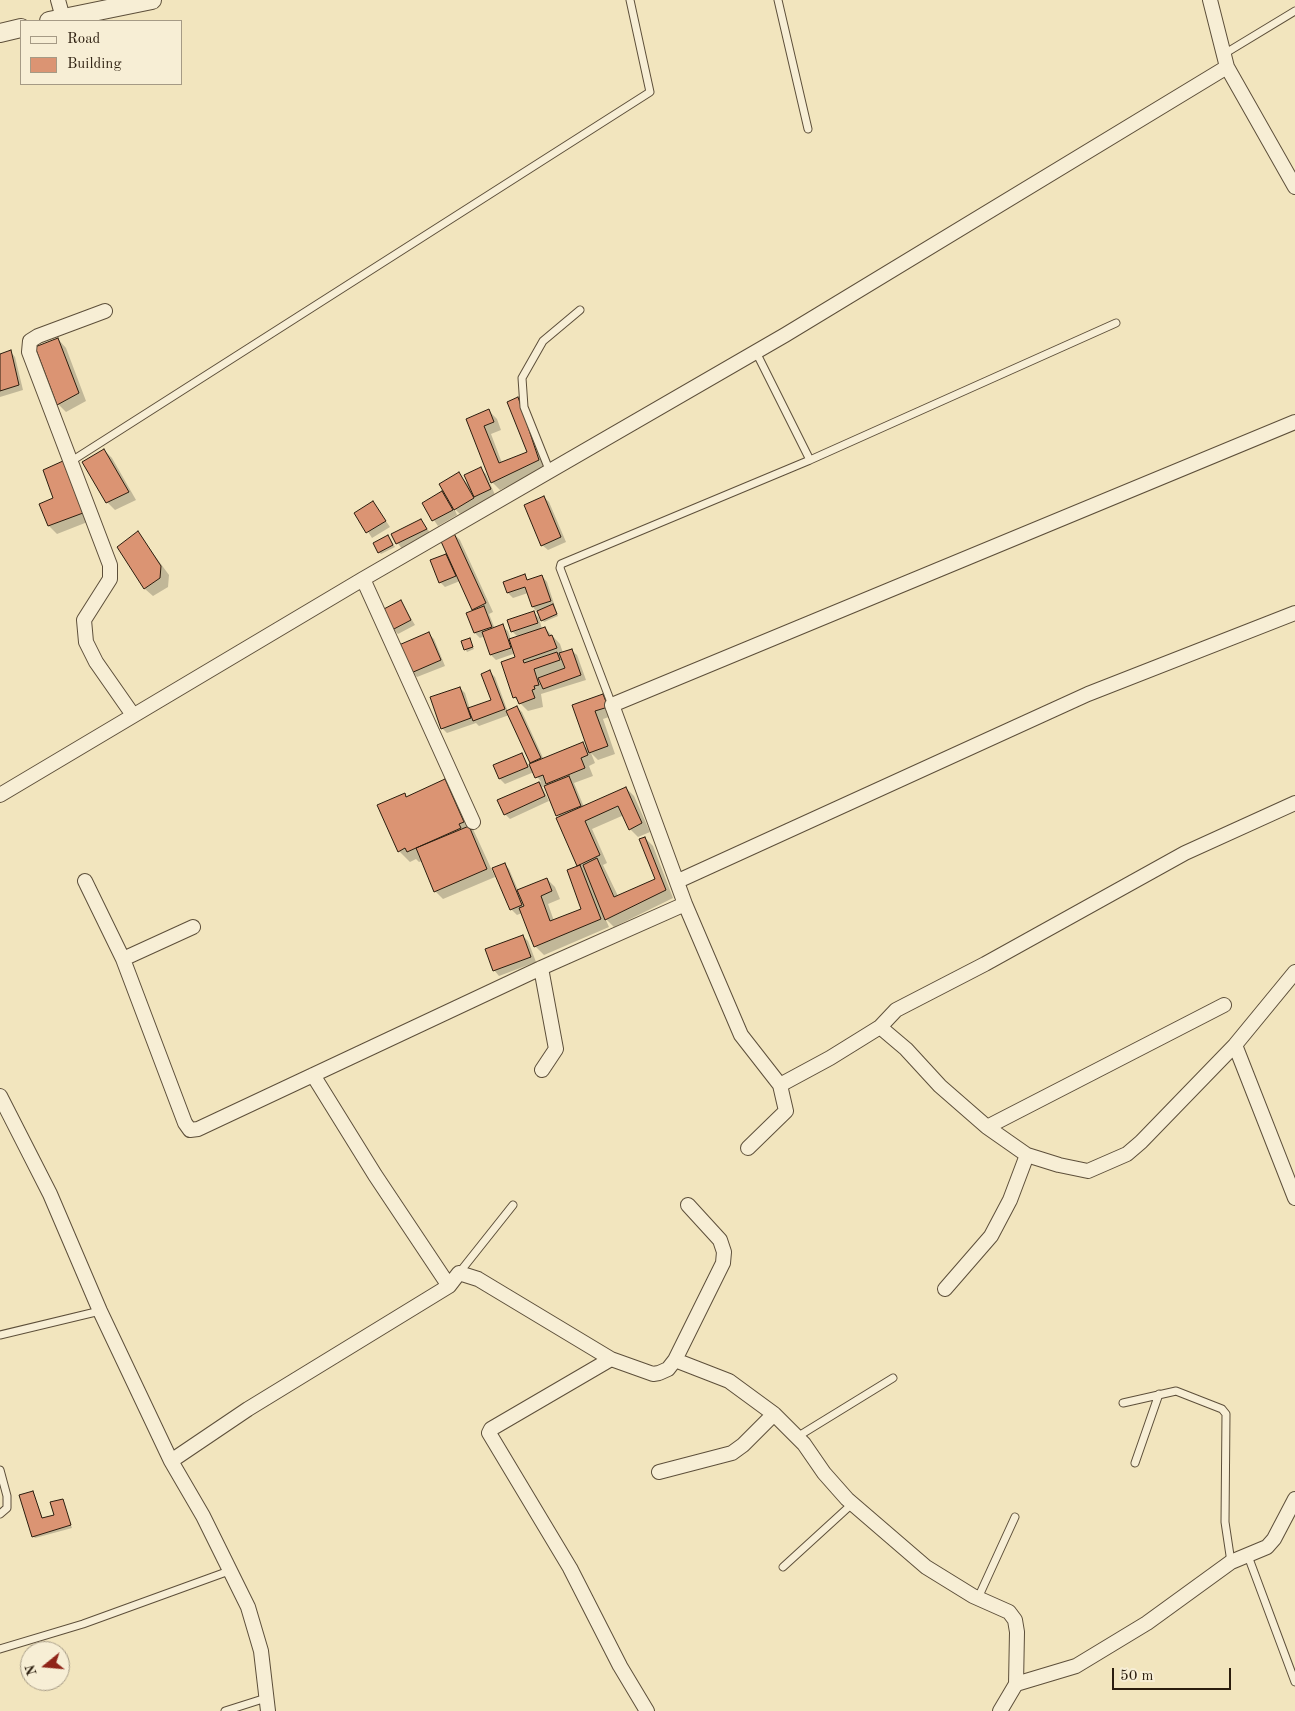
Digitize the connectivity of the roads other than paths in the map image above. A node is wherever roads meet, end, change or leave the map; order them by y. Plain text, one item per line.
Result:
1 (58, 0) edge
2 (152, 0) edge
3 (630, 0) edge
4 (778, 0) edge
5 (1210, 0) edge
6 (1295, 11) edge
7 (56, 20) edge
8 (20, 28) edge
9 (0, 33) edge
10 (1226, 60) junction
11 (808, 129) dead end
12 (1295, 187) edge
13 (105, 310) dead end
14 (580, 310) dead end
15 (1116, 323) dead end
16 (756, 352) junction
17 (1295, 422) edge
18 (810, 460) junction
19 (70, 462) junction
20 (550, 472) junction
21 (363, 579) junction
22 (1295, 613) edge
23 (612, 705) junction
24 (133, 714) junction
25 (0, 796) edge
26 (1295, 803) edge
27 (473, 822) dead end
28 (85, 881) dead end
29 (678, 881) junction
30 (685, 904) junction
31 (193, 927) dead end
32 (123, 959) junction
33 (541, 968) junction
34 (1295, 972) edge
35 (1224, 1006) dead end
36 (880, 1026) junction
37 (1235, 1045) junction
38 (542, 1070) dead end
39 (313, 1075) junction
40 (780, 1085) junction
41 (0, 1096) edge
42 (987, 1128) junction
43 (748, 1148) dead end
44 (1027, 1155) junction
45 (1295, 1198) edge
46 (513, 1205) dead end
47 (688, 1205) dead end
48 (459, 1273) junction
49 (448, 1286) junction
50 (945, 1289) dead end
51 (100, 1311) junction
52 (0, 1335) edge
53 (611, 1359) junction
54 (675, 1360) junction
55 (893, 1378) dead end
56 (1159, 1394) junction
57 (1123, 1403) dead end
58 (774, 1414) junction
59 (797, 1437) junction
60 (171, 1461) junction
61 (1135, 1463) dead end
62 (0, 1470) edge
63 (659, 1472) dead end
64 (1295, 1499) edge
65 (852, 1504) junction
66 (0, 1514) edge
67 (1015, 1517) dead end
68 (1248, 1556) junction
69 (1231, 1562) junction
70 (783, 1567) dead end
71 (229, 1571) junction
72 (978, 1598) junction
73 (0, 1649) edge
74 (1295, 1682) edge
75 (1016, 1684) junction
76 (267, 1705) edge
77 (225, 1711) edge
78 (647, 1711) edge
79 (1000, 1711) edge

1 - 7 street
2 - 7 street
3 - 19 lane
4 - 11 lane
5 - 10 street
6 - 10 lane
8 - 9 street
10 - 12 street
10 - 16 street
13 - 19 street
14 - 20 lane
15 - 18 lane
16 - 18 lane
16 - 20 street
17 - 23 street
18 - 23 lane
19 - 24 street
20 - 21 street
21 - 24 street
21 - 27 street
22 - 29 street
23 - 29 street
24 - 25 street
26 - 36 street
28 - 32 street
29 - 30 street
30 - 33 street
30 - 40 street
31 - 32 street
32 - 39 street
33 - 38 street
33 - 39 street
34 - 37 street
35 - 42 street
36 - 40 street
36 - 42 street
37 - 44 street
37 - 45 street
39 - 49 street
40 - 43 street
41 - 51 street
42 - 44 street
44 - 50 street
46 - 48 lane
47 - 54 street
48 - 49 street
48 - 53 street
49 - 60 street
51 - 52 lane
51 - 60 street
53 - 54 street
53 - 78 street
54 - 58 street
55 - 59 lane
56 - 57 lane
56 - 61 lane
56 - 69 lane
58 - 59 street
58 - 63 street
59 - 65 street
60 - 71 street
62 - 66 lane
64 - 68 street
65 - 70 lane
65 - 72 street
67 - 72 lane
68 - 69 street
68 - 74 lane
69 - 75 street
71 - 73 lane
71 - 76 street
72 - 75 street
75 - 79 street
76 - 77 lane

